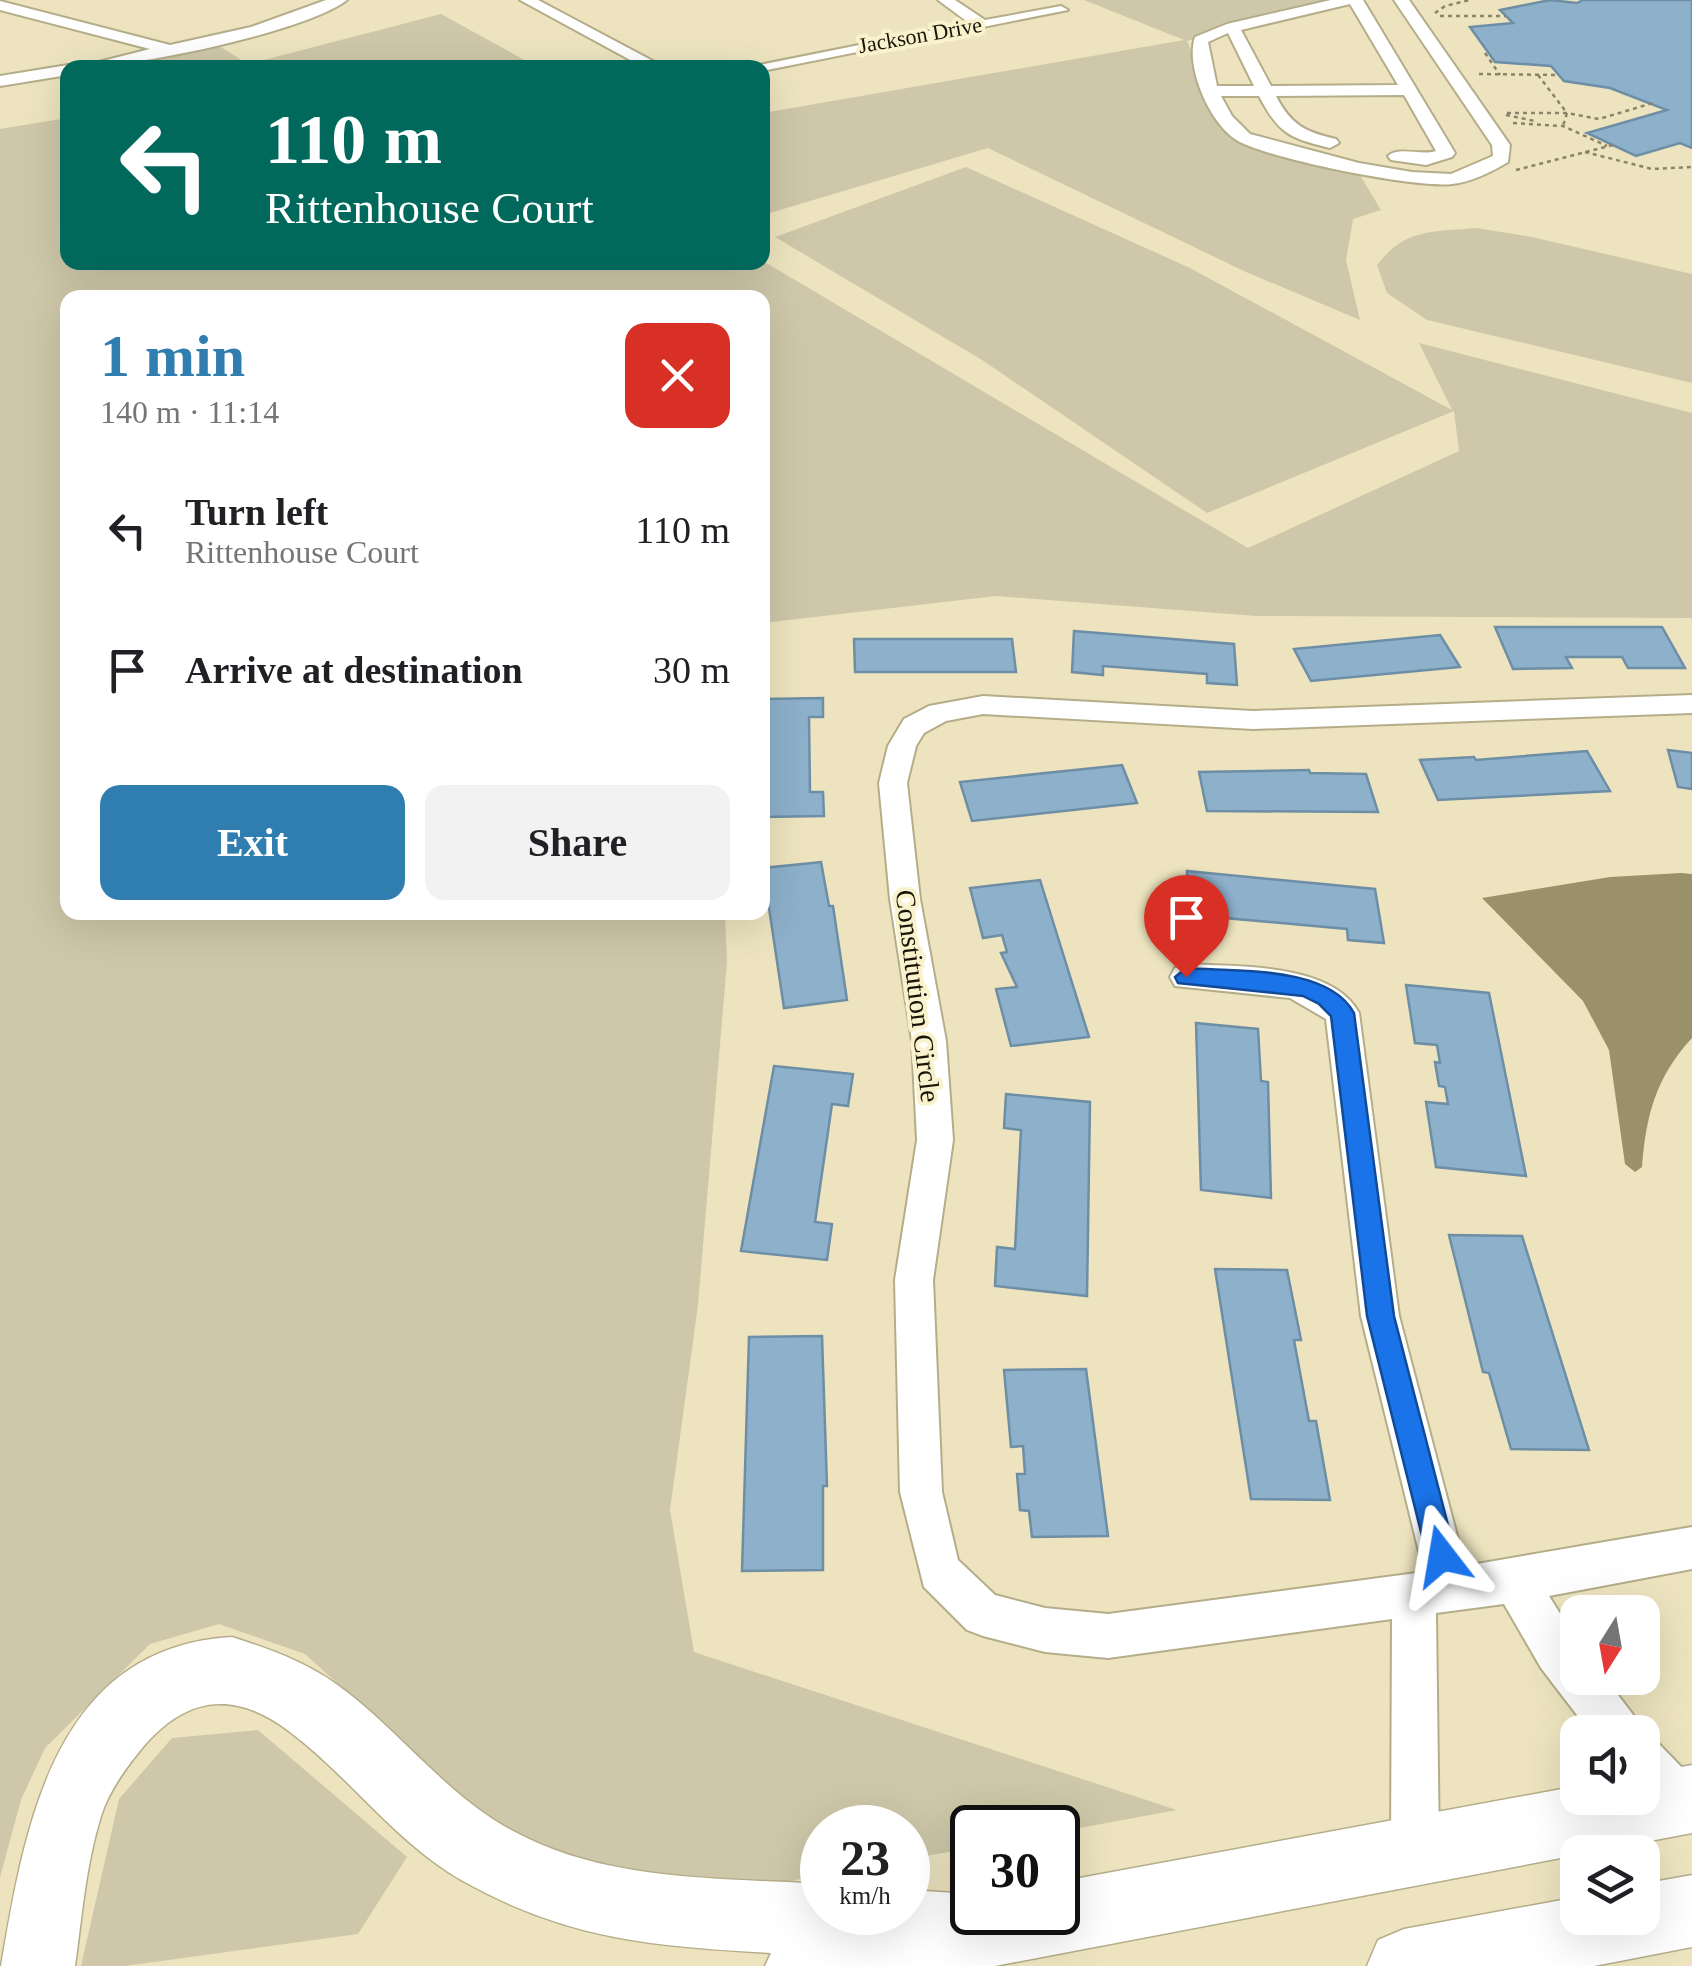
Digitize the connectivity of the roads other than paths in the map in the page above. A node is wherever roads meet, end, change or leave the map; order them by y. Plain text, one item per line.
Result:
1 (336, 0) edge
2 (527, 0) edge
3 (945, 0) edge
4 (1353, 0) edge
5 (1401, 0) edge
6 (0, 5) edge
7 (1062, 10) dead end
8 (981, 24) junction
9 (1227, 28) junction
10 (175, 50) junction
11 (124, 60) edge
12 (643, 60) edge
13 (770, 62) edge
14 (60, 71) edge
15 (0, 81) edge
16 (1410, 90) junction
17 (1214, 91) junction
18 (1266, 92) junction
19 (1692, 704) edge
20 (1186, 977) dead end
21 (1692, 1548) edge
22 (1515, 1581) junction
23 (1432, 1593) junction
24 (1605, 1715) edge
25 (1672, 1787) edge
26 (1414, 1851) junction
27 (1692, 1911) edge
28 (1080, 1914) edge
29 (950, 1930) edge
30 (970, 1935) edge
31 (38, 1966) edge
32 (802, 1966) edge
33 (1404, 1966) edge

1 - 10 street
2 - 12 street
3 - 8 street
4 - 9 street
4 - 16 street
5 - 17 street
6 - 10 street
7 - 8 street, Jackson Drive
8 - 13 street, Jackson Drive
9 - 17 street
9 - 18 street
10 - 11 street
14 - 15 street
16 - 18 street
16 - 18 street
17 - 18 street
19 - 23 street, Constitution Circle
20 - 23 street
21 - 22 street, Constitution Circle
22 - 23 street, Constitution Circle
22 - 24 street
23 - 26 street
25 - 26 highway
26 - 28 highway
27 - 33 highway
29 - 31 highway
30 - 32 highway

